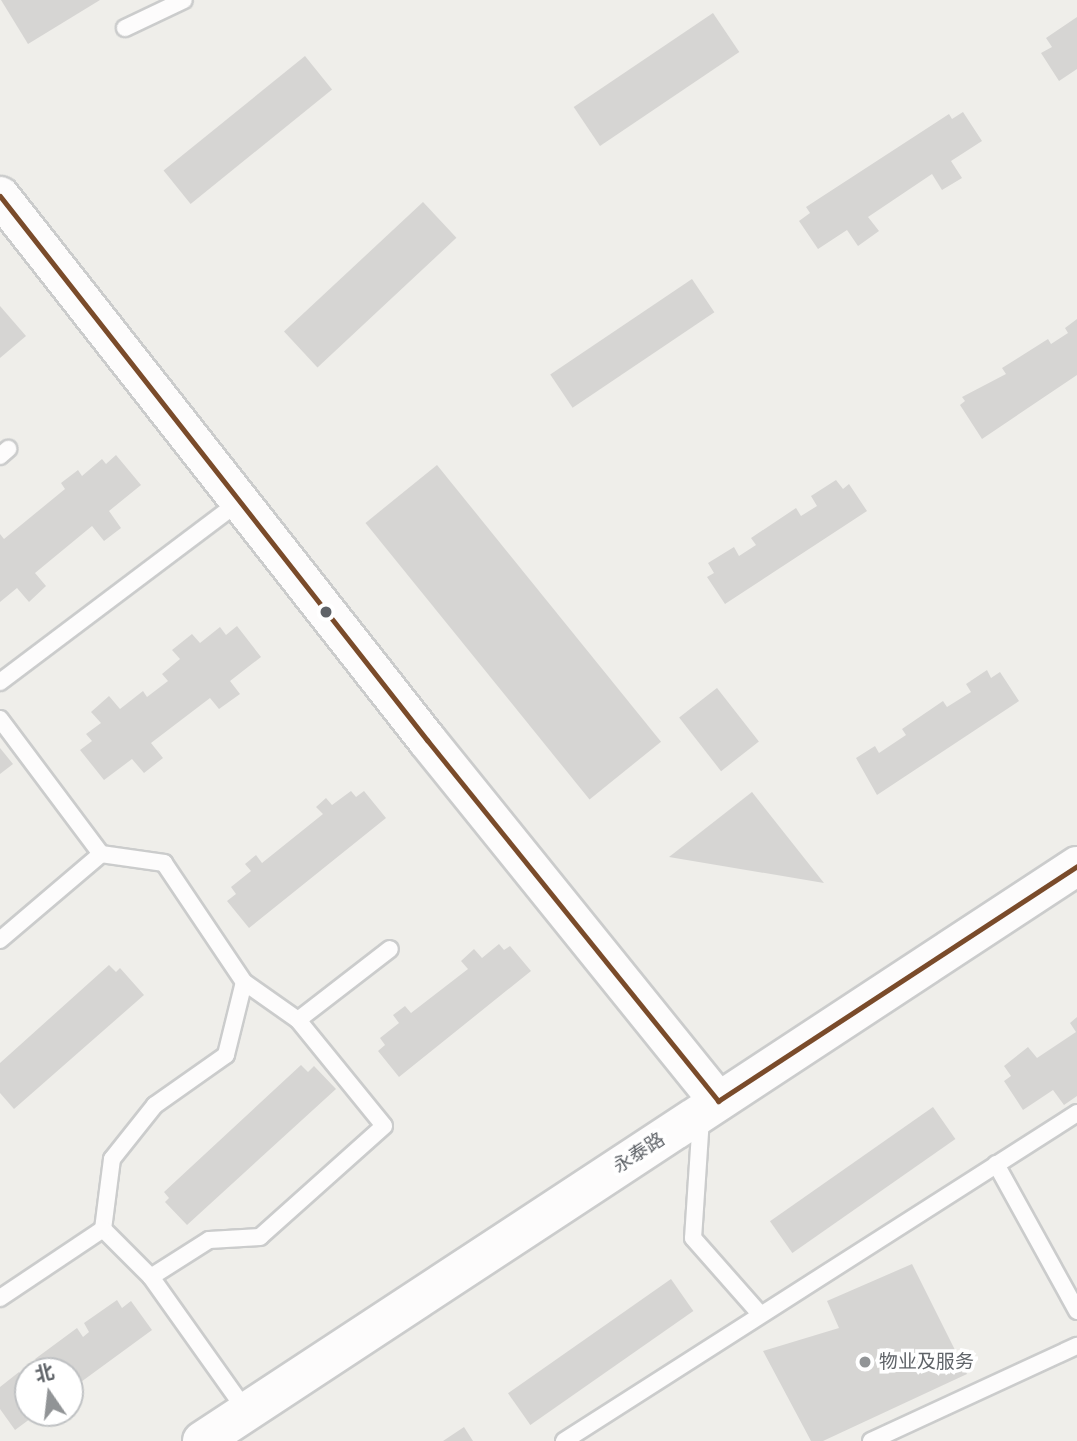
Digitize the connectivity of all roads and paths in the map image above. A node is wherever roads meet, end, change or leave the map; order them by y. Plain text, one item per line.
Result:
1 (184, 0) edge
2 (125, 28) dead end
3 (0, 196) edge
4 (239, 502) junction
5 (0, 682) edge
6 (0, 719) edge
7 (101, 853) junction
8 (1077, 866) edge
9 (0, 940) edge
10 (390, 949) dead end
11 (244, 982) junction
12 (298, 1020) junction
13 (710, 1106) junction
14 (1077, 1113) edge
15 (996, 1164) junction
16 (103, 1229) junction
17 (151, 1277) junction
18 (0, 1298) edge
19 (1077, 1311) edge
20 (760, 1314) junction
21 (1077, 1346) edge
22 (247, 1412) junction
23 (202, 1441) edge
24 (564, 1441) edge
25 (871, 1441) edge

1 - 2 lane
3 - 4 street
4 - 5 lane
4 - 13 street
6 - 7 lane
7 - 9 lane
7 - 11 lane
8 - 13 street, 永泰路
10 - 12 lane
11 - 12 lane
11 - 16 lane
12 - 17 lane
13 - 20 lane
13 - 22 street, 永泰路
14 - 15 lane
15 - 19 lane
15 - 20 lane
16 - 17 lane
16 - 18 lane
17 - 22 lane
20 - 24 lane
21 - 25 lane
22 - 23 street, 永泰路

